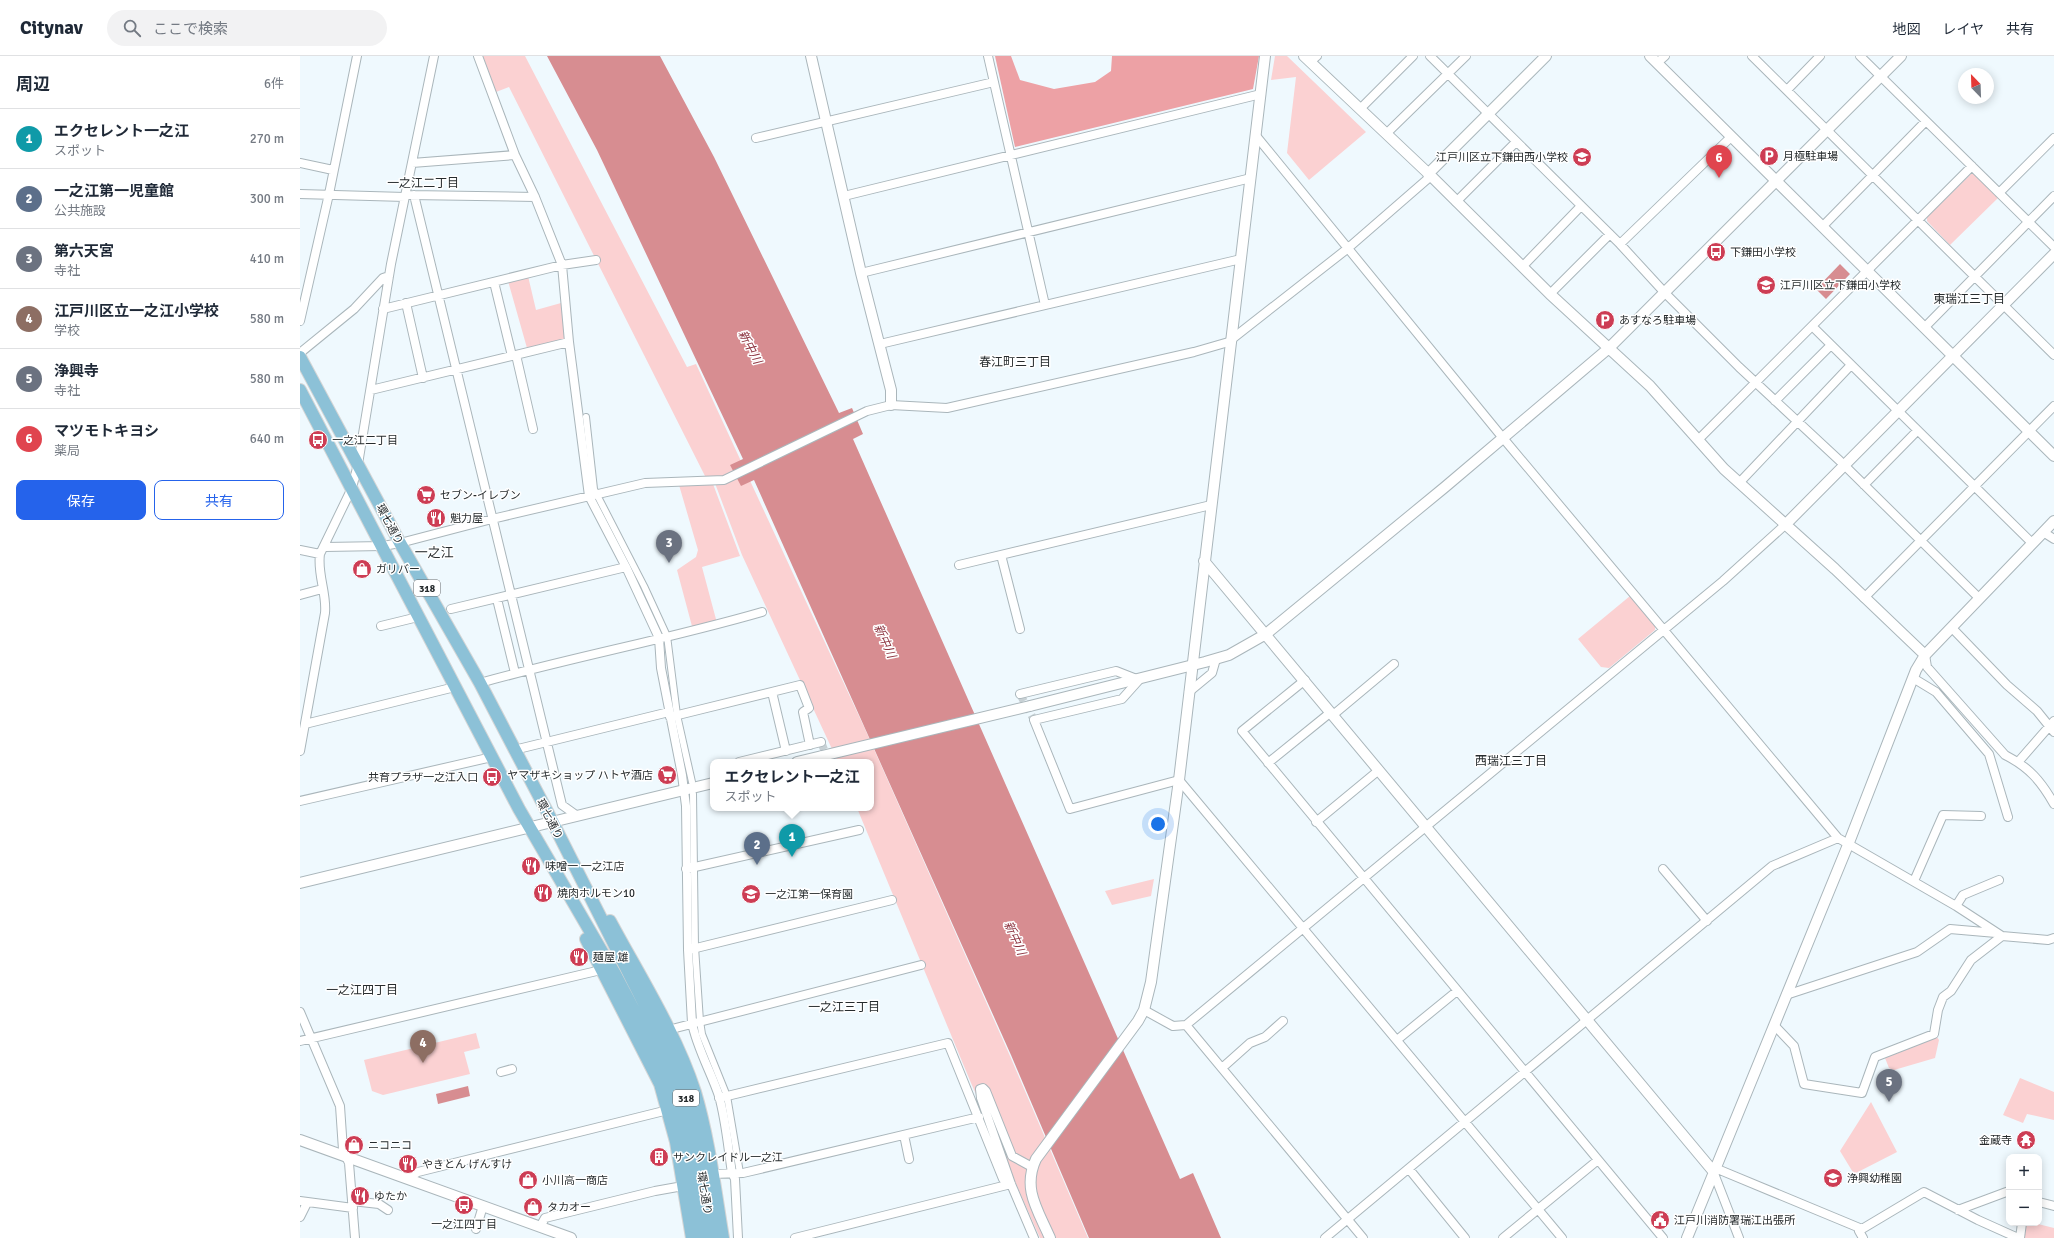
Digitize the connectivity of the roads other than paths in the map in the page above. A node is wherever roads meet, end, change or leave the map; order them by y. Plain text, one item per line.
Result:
1 (357, 56) edge
2 (434, 56) edge
3 (478, 56) edge
4 (811, 56) edge
5 (988, 56) edge
6 (1265, 56) edge
7 (1413, 56) edge
8 (1430, 56) edge
9 (1466, 56) edge
10 (1752, 56) edge
11 (1820, 56) edge
12 (1860, 56) edge
13 (1901, 56) edge
14 (1543, 57) edge
15 (1310, 58) edge
16 (1657, 58) edge
17 (1448, 73) junction
18 (1881, 76) junction
19 (994, 82) junction
20 (1787, 90) junction
21 (1261, 94) junction
22 (1360, 109) junction
23 (1489, 114) junction
24 (826, 121) junction
25 (1926, 122) junction
26 (1827, 131) junction
27 (1386, 134) junction
28 (1257, 137) junction
29 (1731, 137) junction
30 (756, 138) dead end
31 (2054, 138) edge
32 (1516, 142) junction
33 (515, 155) junction
34 (1011, 155) junction
35 (300, 163) edge
36 (412, 163) junction
37 (1972, 166) junction
38 (333, 170) junction
39 (1429, 175) junction
40 (1872, 176) junction
41 (1251, 178) junction
42 (1776, 182) junction
43 (1998, 193) junction
44 (300, 194) edge
45 (329, 194) junction
46 (408, 195) junction
47 (844, 196) junction
48 (2054, 196) edge
49 (535, 197) junction
50 (1456, 202) junction
51 (1581, 206) junction
52 (1918, 219) junction
53 (2028, 222) junction
54 (1822, 227) junction
55 (1028, 232) junction
56 (1610, 234) junction
57 (1620, 244) junction
58 (2054, 247) edge
59 (1347, 249) junction
60 (2054, 254) edge
61 (1241, 259) junction
62 (596, 260) dead end
63 (562, 265) junction
64 (1523, 266) junction
65 (1867, 271) junction
66 (861, 273) junction
67 (389, 276) junction
68 (1975, 276) junction
69 (494, 282) junction
70 (1665, 293) junction
71 (1550, 294) junction
72 (438, 296) junction
73 (406, 303) junction
74 (1045, 305) junction
75 (2004, 305) junction
76 (383, 309) junction
77 (300, 321) edge
78 (1812, 326) junction
79 (1924, 328) junction
80 (1232, 340) junction
81 (569, 342) junction
82 (880, 344) junction
83 (1831, 345) junction
84 (1609, 348) junction
85 (300, 353) edge
86 (514, 355) junction
87 (2054, 355) edge
88 (1953, 356) junction
89 (300, 357) edge
90 (1851, 365) junction
91 (456, 370) junction
92 (423, 378) junction
93 (1755, 382) junction
94 (300, 390) edge
95 (371, 390) junction
96 (1775, 401) junction
97 (891, 405) junction
98 (2054, 406) edge
99 (1898, 412) junction
100 (586, 417) dead end
101 (1797, 421) junction
102 (533, 429) dead end
103 (1917, 431) junction
104 (2028, 431) junction
105 (1503, 437) junction
106 (1698, 440) junction
107 (2054, 456) edge
108 (358, 464) junction
109 (1845, 466) junction
110 (1740, 482) junction
111 (1864, 485) junction
112 (1974, 486) junction
113 (352, 488) junction
114 (597, 494) junction
115 (588, 496) junction
116 (1211, 505) junction
117 (492, 519) junction
118 (2054, 521) edge
119 (1786, 524) junction
120 (2043, 532) junction
121 (2054, 539) edge
122 (1920, 541) junction
123 (400, 543) junction
124 (2032, 544) junction
125 (325, 546) junction
126 (382, 546) junction
127 (300, 550) edge
128 (320, 554) junction
129 (1001, 555) junction
130 (1204, 561) junction
131 (958, 565) dead end
132 (626, 567) junction
133 (322, 589) junction
134 (300, 595) edge
135 (511, 596) junction
136 (1864, 598) junction
137 (1979, 598) junction
138 (497, 599) junction
139 (450, 610) dead end
140 (762, 612) dead end
141 (418, 617) junction
142 (381, 626) dead end
143 (1952, 628) junction
144 (1020, 629) dead end
145 (1663, 630) junction
146 (1266, 634) junction
147 (663, 637) junction
148 (1925, 655) junction
149 (1216, 659) junction
150 (1394, 664) dead end
151 (1192, 666) junction
152 (529, 670) junction
153 (515, 673) junction
154 (1913, 678) junction
155 (1139, 680) junction
156 (1305, 680) junction
157 (480, 683) junction
158 (455, 688) junction
159 (772, 692) junction
160 (1189, 692) junction
161 (1020, 694) dead end
162 (1332, 713) junction
163 (672, 715) junction
164 (304, 724) junction
165 (2052, 726) edge
166 (547, 742) junction
167 (821, 742) dead end
168 (810, 745) junction
169 (514, 750) junction
170 (300, 751) edge
171 (786, 751) junction
172 (492, 757) junction
173 (752, 759) edge
174 (810, 759) edge
175 (2019, 761) junction
176 (1268, 763) junction
177 (1379, 770) junction
178 (1178, 780) junction
179 (692, 782) dead end
180 (710, 783) edge
181 (689, 792) junction
182 (300, 801) edge
183 (2054, 804) edge
184 (576, 815) junction
185 (1981, 816) dead end
186 (2008, 817) dead end
187 (552, 821) junction
188 (1316, 822) junction
189 (1426, 826) junction
190 (529, 827) junction
191 (859, 830) dead end
192 (1838, 838) junction
193 (1848, 845) junction
194 (690, 868) junction
195 (1663, 869) dead end
196 (1362, 878) junction
197 (1999, 880) dead end
198 (1914, 881) junction
199 (300, 883) edge
200 (892, 900) dead end
201 (1956, 906) junction
202 (1707, 921) junction
203 (1303, 928) junction
204 (2000, 935) junction
205 (2054, 938) edge
206 (692, 948) junction
207 (921, 965) dead end
208 (601, 970) junction
209 (620, 971) junction
210 (1457, 991) junction
211 (1786, 995) junction
212 (1144, 1010) junction
213 (300, 1012) edge
214 (1587, 1020) junction
215 (1283, 1021) dead end
216 (696, 1022) junction
217 (1186, 1025) junction
218 (1774, 1025) junction
219 (668, 1030) junction
220 (312, 1038) junction
221 (1397, 1040) junction
222 (300, 1042) edge
223 (1222, 1068) junction
224 (512, 1069) dead end
225 (501, 1072) dead end
226 (1524, 1072) junction
227 (723, 1097) junction
228 (668, 1110) junction
229 (979, 1117) junction
230 (1465, 1121) junction
231 (904, 1135) junction
232 (300, 1140) edge
233 (346, 1157) junction
234 (910, 1160) dead end
235 (1598, 1160) junction
236 (1034, 1163) junction
237 (1408, 1169) junction
238 (1714, 1170) junction
239 (736, 1173) junction
240 (712, 1174) junction
241 (408, 1178) junction
242 (1011, 1184) junction
243 (683, 1186) junction
244 (2006, 1192) edge
245 (304, 1202) edge
246 (2042, 1203) edge
247 (352, 1204) junction
248 (483, 1206) junction
249 (2054, 1206) edge
250 (1538, 1209) junction
251 (388, 1210) dead end
252 (1958, 1210) junction
253 (300, 1217) edge
254 (1348, 1220) junction
255 (540, 1226) junction
256 (2021, 1226) edge
257 (1862, 1229) junction
258 (476, 1230) dead end
259 (356, 1238) edge
260 (571, 1238) edge
261 (692, 1238) edge
262 (702, 1238) edge
263 (713, 1238) edge
264 (723, 1238) edge
265 (738, 1238) edge
266 (796, 1238) edge
267 (1034, 1238) edge
268 (1050, 1238) edge
269 (1325, 1238) edge
270 (1363, 1238) edge
271 (1465, 1238) edge
272 (1504, 1238) edge
273 (1562, 1238) edge
274 (1663, 1238) edge
275 (1687, 1238) edge
276 (1740, 1238) edge
277 (1863, 1238) edge
278 (2019, 1238) edge

1 - 38 street
2 - 36 street
3 - 33 street
4 - 24 street
5 - 19 street
6 - 21 street
7 - 22 street
8 - 17 street
9 - 17 street
10 - 20 street
11 - 20 street
12 - 18 street
13 - 18 street
14 - 23 street
15 - 22 street
16 - 29 street
17 - 23 street
17 - 27 street
18 - 25 street
18 - 26 street
19 - 24 street
19 - 34 street
20 - 26 street
21 - 28 street
21 - 34 street
22 - 27 street
23 - 32 street
23 - 39 street
24 - 30 street
24 - 47 street
25 - 37 street
25 - 40 street
26 - 40 street
26 - 42 street
27 - 39 street
28 - 41 street
28 - 59 street
29 - 42 street
29 - 57 street
31 - 43 street
32 - 50 street
32 - 51 street
33 - 36 street
33 - 49 street
34 - 47 street
34 - 55 street
35 - 38 street
36 - 46 street
37 - 43 street
37 - 52 street
38 - 45 street
39 - 50 street
39 - 59 street
40 - 52 street
40 - 54 street
41 - 55 street
41 - 61 street
42 - 54 street
42 - 70 street
43 - 53 street
44 - 45 street
45 - 46 street
45 - 77 street
46 - 49 street
46 - 67 street
46 - 72 street
47 - 66 street
48 - 53 street
49 - 63 street
50 - 64 street
51 - 56 street
51 - 64 street
52 - 65 street
52 - 68 street
53 - 58 street
53 - 68 street
54 - 65 street
55 - 66 street
55 - 74 street
56 - 57 street
56 - 71 street
57 - 70 street
59 - 80 street
59 - 105 street
60 - 75 street
61 - 74 street
61 - 80 street
62 - 63 street
63 - 69 street
63 - 81 street
64 - 71 street
65 - 78 street
65 - 79 street
66 - 82 street
67 - 76 street
67 - 85 street
68 - 75 street
68 - 79 street
69 - 72 street
69 - 86 street
70 - 84 street
70 - 93 street
71 - 84 street
72 - 73 street
72 - 91 street
73 - 76 street
73 - 92 street
74 - 82 street
75 - 87 street
75 - 88 street
76 - 95 street
78 - 83 street
78 - 93 street
79 - 88 street
80 - 97 street
80 - 116 street
81 - 86 street
81 - 115 street
82 - 97 street
83 - 90 street
83 - 96 street
84 - 105 street
84 - 106 street
86 - 91 street
86 - 102 street
88 - 99 street
88 - 104 street
89 - 108 main road, 環七通り / 318
90 - 99 street
90 - 101 street
91 - 92 street
91 - 117 street
92 - 95 street
93 - 96 street
93 - 106 street
94 - 113 main road, 環七通り / 318
95 - 108 street
96 - 101 street
97 - 114 street
98 - 104 street
99 - 103 street
99 - 109 street
100 - 114 street
101 - 109 street
101 - 110 street
103 - 111 street
103 - 112 street
104 - 107 street
104 - 112 street
105 - 145 street
105 - 146 street
106 - 110 street
108 - 113 street
108 - 123 main road, 環七通り / 318
109 - 111 street
109 - 119 street
110 - 119 street
111 - 122 street
112 - 122 street
112 - 124 street
113 - 125 street
113 - 126 main road, 環七通り / 318
114 - 115 street
114 - 147 street
115 - 117 street
115 - 132 street
116 - 129 street
116 - 130 street
117 - 123 street
117 - 135 street
118 - 120 street
119 - 136 street
119 - 145 street
120 - 121 street
120 - 124 street
122 - 136 street
122 - 137 street
123 - 126 street
123 - 157 main road, 環七通り / 318
124 - 137 street
125 - 126 street
125 - 128 street
126 - 141 main road, 環七通り / 318
127 - 128 street
128 - 133 street
129 - 131 street
129 - 144 street
130 - 146 street
130 - 151 street
132 - 135 street
132 - 147 street
133 - 134 street
133 - 164 street
135 - 138 street
135 - 152 street
136 - 148 street
137 - 143 street
138 - 139 street
138 - 153 street
140 - 147 street
141 - 142 street
141 - 158 main road, 環七通り / 318
143 - 148 street
143 - 165 street
145 - 189 street
145 - 192 street
146 - 149 street
146 - 156 street
147 - 152 street
147 - 163 street
148 - 154 street
148 - 175 street
149 - 151 street
149 - 160 street
150 - 162 street
151 - 155 street
151 - 160 street
152 - 153 street
152 - 166 street
153 - 157 street
154 - 186 street
154 - 193 street
155 - 161 street
155 - 174 street, bridge
155 - 178 street
156 - 162 street
156 - 176 street
157 - 169 main road, 環七通り / 318
158 - 164 street
158 - 172 main road, 環七通り / 318
159 - 163 street
159 - 168 street
159 - 171 street
160 - 178 street
162 - 176 street
162 - 177 street
163 - 166 street
163 - 179 street
163 - 181 street
164 - 170 street
165 - 175 street
166 - 169 street
166 - 184 street
167 - 168 street
168 - 171 street
169 - 187 main road, 環七通り / 318
171 - 173 street
172 - 182 street
172 - 190 main road, 環七通り / 318
175 - 183 street
176 - 188 street
177 - 188 street
177 - 189 street
178 - 203 street
178 - 212 street
180 - 181 street
181 - 184 street
181 - 194 street
184 - 187 street
185 - 198 street
187 - 190 street
187 - 209 main road, 環七通り / 318
187 - 219 main road
188 - 196 street
189 - 196 street
189 - 214 street
190 - 199 street
190 - 208 main road
190 - 209 main road, 環七通り / 318
191 - 194 street
192 - 193 street
192 - 202 street
193 - 198 street
193 - 211 street
194 - 206 street
195 - 202 street
196 - 203 street
196 - 210 street
197 - 201 street
198 - 201 street
200 - 206 street
201 - 204 street
202 - 214 street
203 - 217 street
203 - 221 street
204 - 205 street
204 - 211 street
204 - 218 street
206 - 216 street
207 - 216 street
208 - 220 street
208 - 228 main road
209 - 262 main road, 環七通り / 318
209 - 263 main road, 環七通り / 318
210 - 221 street
210 - 226 street
211 - 218 street
212 - 217 street
212 - 236 street
213 - 220 street
214 - 226 street
214 - 238 street
215 - 223 street
216 - 219 street
216 - 227 street
217 - 223 street
218 - 238 street
219 - 240 main road
220 - 222 street
220 - 233 street
221 - 230 street
223 - 254 street
224 - 225 street
226 - 230 street
226 - 235 street
227 - 229 street
227 - 239 street
228 - 241 street
228 - 243 main road
229 - 231 street
229 - 242 street
230 - 237 street
230 - 250 street
231 - 234 street
231 - 239 street
232 - 233 street
233 - 241 street
233 - 247 street
235 - 250 street
235 - 274 street
236 - 242 street
236 - 268 street
237 - 254 street
237 - 271 street
238 - 257 street
238 - 275 street
238 - 276 street
239 - 240 street
239 - 265 street
240 - 264 main road
241 - 248 street
242 - 266 street
242 - 267 street
243 - 255 street
243 - 261 main road
244 - 252 street
245 - 247 street
245 - 253 street
246 - 249 street
247 - 251 street
247 - 259 street
248 - 255 street
248 - 258 street
250 - 272 street
250 - 273 street
252 - 257 street
252 - 278 street
254 - 269 street
254 - 270 street
255 - 260 street
256 - 278 street
257 - 277 street

